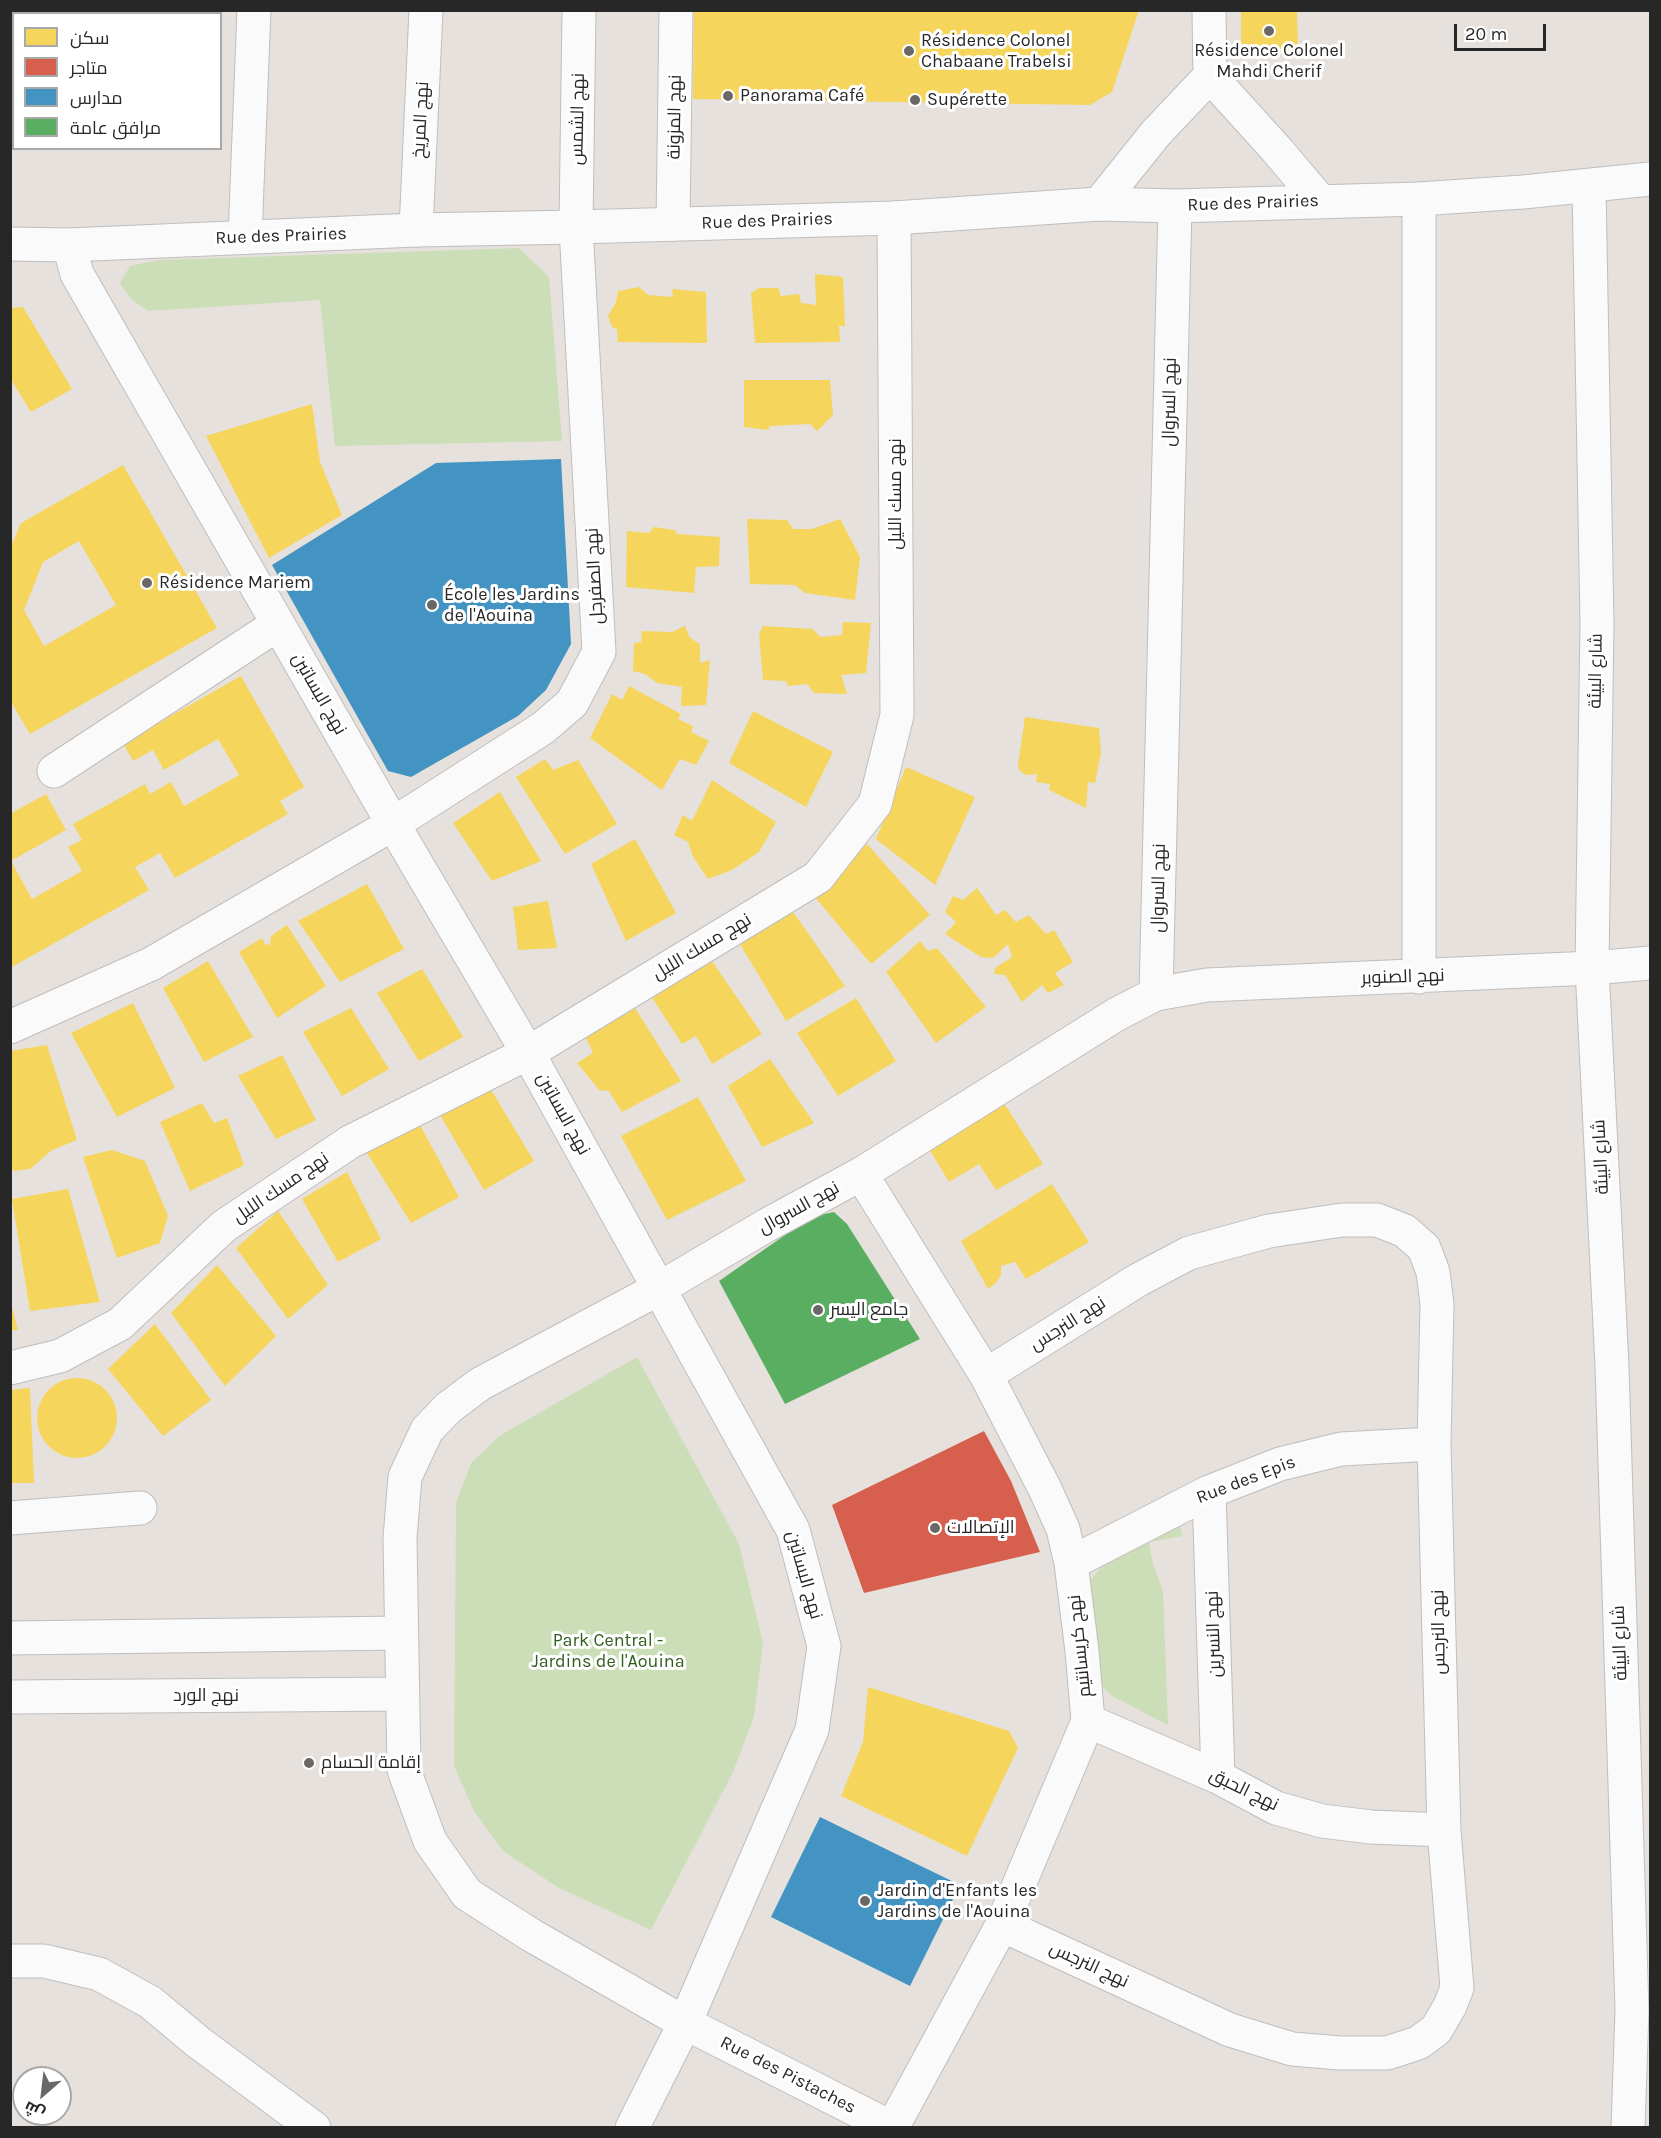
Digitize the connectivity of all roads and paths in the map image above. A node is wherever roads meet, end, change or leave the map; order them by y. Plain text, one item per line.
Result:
1 (255, 10) edge
2 (426, 10) edge
3 (579, 10) edge
4 (676, 10) edge
5 (1209, 10) edge
6 (1210, 76) junction
7 (1650, 179) edge
8 (1589, 187) junction
9 (1419, 199) junction
10 (1320, 201) junction
11 (1099, 204) junction
12 (1175, 206) junction
13 (894, 218) junction
14 (673, 224) junction
15 (576, 227) junction
16 (416, 230) junction
17 (245, 237) junction
18 (10, 244) edge
19 (69, 245) junction
20 (278, 624) junction
21 (54, 771) dead end
22 (393, 824) junction
23 (1650, 963) edge
24 (1592, 968) junction
25 (1419, 977) junction
26 (1156, 994) junction
27 (10, 1027) edge
28 (528, 1053) junction
29 (861, 1174) junction
30 (660, 1288) junction
31 (10, 1368) edge
32 (986, 1375) junction
33 (1434, 1444) junction
34 (1209, 1492) junction
35 (140, 1508) dead end
36 (10, 1518) edge
37 (1071, 1563) junction
38 (401, 1633) junction
39 (10, 1638) edge
40 (402, 1694) junction
41 (10, 1697) edge
42 (1088, 1722) junction
43 (1218, 1777) junction
44 (1444, 1830) junction
45 (1002, 1924) junction
46 (10, 1961) edge
47 (685, 2023) junction
48 (314, 2127) edge
49 (632, 2127) edge
50 (892, 2127) edge
51 (1628, 2127) edge

1 - 17 street
2 - 16 street, نهج المريخ
3 - 15 street, نهج الشمس
4 - 14 street, نهج المزونة
5 - 6 street
6 - 10 street
6 - 11 street
7 - 8 street, Rue des Prairies
8 - 9 street, Rue des Prairies
8 - 24 street, شارع البيئة
9 - 10 street, Rue des Prairies
9 - 25 street
10 - 12 street, Rue des Prairies
11 - 12 street, Rue des Prairies
11 - 13 street, Rue des Prairies
12 - 26 street, نهج السروال
13 - 14 street, Rue des Prairies
13 - 28 street, نهج مسك الليل
14 - 15 street, Rue des Prairies
15 - 16 street, Rue des Prairies
15 - 22 street, نهج الصفرجل
16 - 17 street, Rue des Prairies
17 - 19 street, Rue des Prairies
18 - 19 street, Rue des Prairies
19 - 20 street, نهج البساتين
20 - 21 street
20 - 22 street, نهج البساتين
22 - 27 street, نهج الصفرجل
22 - 28 street, نهج البساتين
23 - 24 street, نهج الصنوبر
24 - 25 street, نهج الصنوبر
24 - 51 street, شارع البيئة
25 - 26 street, نهج الصنوبر
26 - 29 street, نهج السروال
28 - 30 street, نهج البساتين
28 - 31 street, نهج مسك الليل
29 - 30 street, نهج السروال
29 - 32 street, نهج كريسانتيم
30 - 38 street, نهج السروال
30 - 47 street, نهج البساتين
32 - 33 street, نهج النرجس
32 - 37 street, نهج كريسانتيم
33 - 34 street, Rue des Epis
33 - 44 street, نهج النرجس
34 - 37 street, Rue des Epis
34 - 43 street, نهج النسرين
35 - 36 street
37 - 42 street, نهج كريسانتيم
38 - 39 street
38 - 40 street, Rue des Pistaches
40 - 41 street, نهج الورد
40 - 47 street, Rue des Pistaches
42 - 43 street, نهج الحبق
42 - 45 street, نهج كريسانتيم
43 - 44 street, نهج الحبق
44 - 45 street, نهج النرجس
45 - 50 street, نهج كريسانتيم
46 - 48 street
47 - 49 street, نهج البساتين
47 - 50 street, Rue des Pistaches

